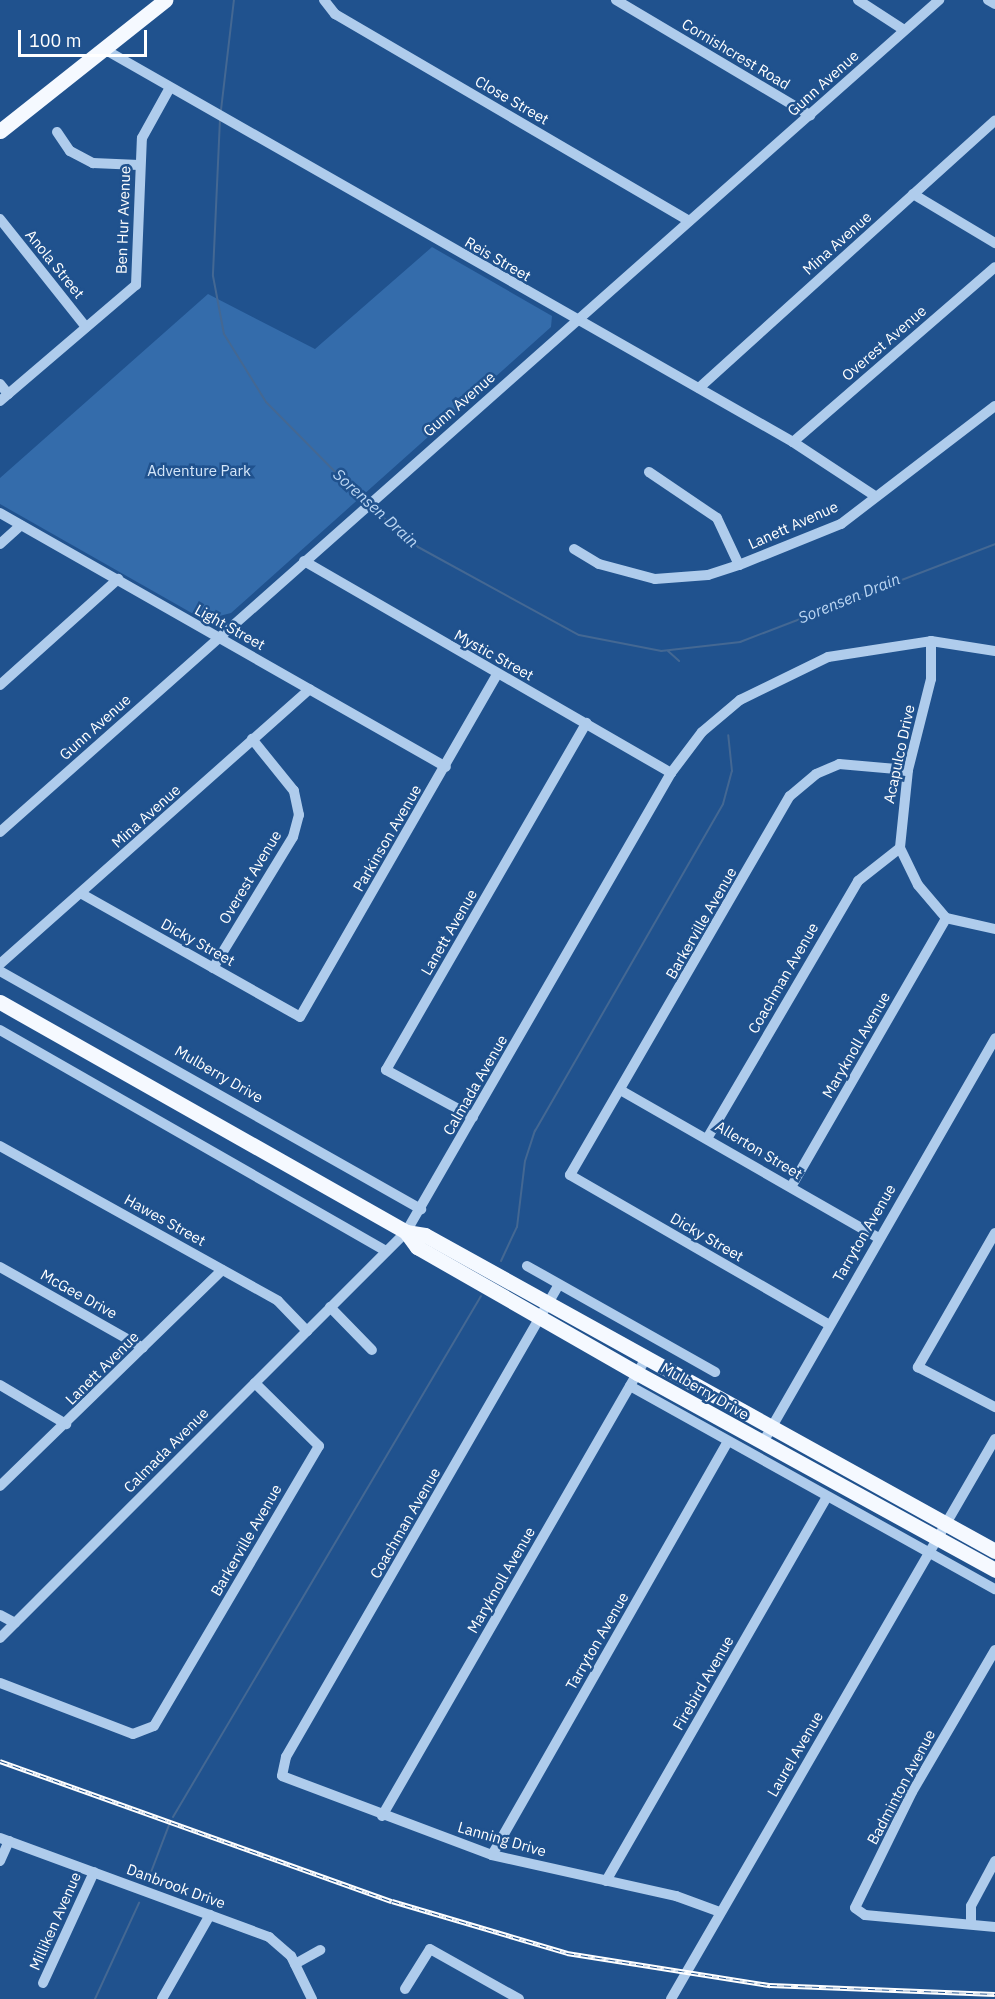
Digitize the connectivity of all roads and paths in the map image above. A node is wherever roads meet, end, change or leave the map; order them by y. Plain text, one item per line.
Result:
1 (165, 0) edge
2 (324, 0) edge
3 (616, 0) edge
4 (858, 0) edge
5 (939, 0) edge
6 (988, 0) edge
7 (995, 4) edge
8 (904, 30) junction
9 (104, 49) junction
10 (168, 91) junction
11 (810, 115) junction
12 (995, 121) edge
13 (0, 131) edge
14 (57, 132) dead end
15 (139, 165) junction
16 (913, 195) junction
17 (0, 219) edge
18 (689, 221) junction
19 (995, 243) edge
20 (995, 267) edge
21 (576, 321) junction
22 (86, 327) junction
23 (0, 384) edge
24 (699, 388) junction
25 (4, 397) edge
26 (995, 406) edge
27 (793, 442) junction
28 (649, 472) dead end
29 (875, 496) junction
30 (0, 513) edge
31 (21, 525) junction
32 (0, 544) edge
33 (574, 549) dead end
34 (304, 561) junction
35 (739, 565) junction
36 (118, 579) junction
37 (218, 637) junction
38 (931, 641) junction
39 (995, 651) edge
40 (497, 674) junction
41 (0, 685) edge
42 (310, 689) junction
43 (586, 723) junction
44 (252, 739) junction
45 (446, 767) junction
46 (908, 770) junction
47 (672, 773) junction
48 (0, 832) edge
49 (900, 848) junction
50 (82, 894) junction
51 (946, 918) junction
52 (995, 929) edge
53 (0, 964) edge
54 (213, 968) junction
55 (0, 970) edge
56 (0, 1002) edge
57 (300, 1017) joint
58 (0, 1030) edge
59 (995, 1038) edge
60 (622, 1091) junction
61 (473, 1117) junction
62 (708, 1137) junction
63 (0, 1146) edge
64 (570, 1175) joint
65 (791, 1187) junction
66 (421, 1209) junction
67 (406, 1232) junction
68 (995, 1233) edge
69 (879, 1238) junction
70 (386, 1251) junction
71 (527, 1266) dead end
72 (0, 1267) edge
73 (222, 1270) junction
74 (558, 1286) junction
75 (330, 1308) junction
76 (545, 1311) junction
77 (828, 1324) junction
78 (307, 1331) junction
79 (143, 1348) junction
80 (372, 1350) dead end
81 (645, 1360) junction
82 (715, 1372) dead end
83 (633, 1380) junction
84 (255, 1383) junction
85 (0, 1385) edge
86 (995, 1407) edge
87 (66, 1424) junction
88 (771, 1429) junction
89 (995, 1439) edge
90 (728, 1442) junction
91 (762, 1444) junction
92 (0, 1485) edge
93 (826, 1499) junction
94 (946, 1525) junction
95 (937, 1539) junction
96 (995, 1551) edge
97 (928, 1554) junction
98 (995, 1570) edge
99 (995, 1589) edge
100 (0, 1615) edge
101 (15, 1623) junction
102 (0, 1638) edge
103 (995, 1650) edge
104 (0, 1683) edge
105 (282, 1776) joint
106 (382, 1816) junction
107 (4, 1840) edge
108 (492, 1855) junction
109 (0, 1862) edge
110 (995, 1862) edge
111 (94, 1872) junction
112 (606, 1881) junction
113 (720, 1912) junction
114 (210, 1915) junction
115 (971, 1924) junction
116 (995, 1927) edge
117 (320, 1950) dead end
118 (295, 1964) junction
119 (43, 1983) dead end
120 (405, 1989) dead end
121 (307, 1997) edge
122 (162, 1999) edge
123 (519, 1999) edge
124 (671, 1999) edge

1 - 9 main road
2 - 18 street, Close Street
3 - 11 street, Cornishcrest Road
4 - 8 street
5 - 8 street, Gunn Avenue
6 - 7 street
8 - 11 street, Gunn Avenue
9 - 10 street, Reis Street
9 - 13 main road
10 - 15 street, Ben Hur Avenue
10 - 21 street, Reis Street
11 - 18 street, Gunn Avenue
12 - 16 street, Mina Avenue
14 - 15 street
15 - 22 street, Ben Hur Avenue
16 - 19 street
16 - 24 street, Mina Avenue
17 - 22 street, Anola Street
18 - 21 street, Gunn Avenue
20 - 27 street, Overest Avenue
21 - 24 street, Reis Street
21 - 34 street, Gunn Avenue
22 - 25 street, Ben Hur Avenue
23 - 25 street
24 - 27 street, Reis Street
26 - 29 street, Lanett Avenue
27 - 29 street, Reis Street
28 - 35 street
29 - 35 street, Lanett Avenue
30 - 31 street, Light Street
31 - 32 street
31 - 36 street, Light Street
33 - 35 street, Lanett Avenue
34 - 37 street, Gunn Avenue
34 - 40 street, Mystic Street
36 - 37 street, Light Street
36 - 41 street
37 - 42 street, Light Street
37 - 48 street, Gunn Avenue
38 - 39 street, Calmada Avenue
38 - 46 street, Acapulco Drive
38 - 47 street, Calmada Avenue
40 - 43 street, Mystic Street
40 - 45 street, Parkinson Avenue
42 - 44 street, Mina Avenue
42 - 45 street, Light Street
43 - 47 street, Mystic Street
43 - 61 street, Lanett Avenue
44 - 50 street, Mina Avenue
44 - 54 street, Overest Avenue
45 - 57 street, Parkinson Avenue
46 - 49 street, Acapulco Drive
46 - 60 street, Barkerville Avenue
47 - 61 street, Calmada Avenue
49 - 51 street
49 - 62 street, Coachman Avenue
50 - 53 street, Mina Avenue
50 - 54 street, Dicky Street
51 - 52 street
51 - 65 street, Maryknoll Avenue
54 - 57 street, Dicky Street
55 - 66 street, Mulberry Drive
56 - 67 main road, Mulberry Drive
58 - 70 street
59 - 69 street, Tarryton Avenue
60 - 62 street, Allerton Street
60 - 64 street, Barkerville Avenue
61 - 66 street, Calmada Avenue
62 - 65 street, Allerton Street
63 - 73 street, Hawes Street
64 - 77 street, Dicky Street
65 - 69 street, Allerton Street
66 - 67 street, Calmada Avenue
67 - 70 street, Calmada Avenue
67 - 76 main road, Mulberry Drive
68 - 86 street
69 - 77 street, Tarryton Avenue
70 - 75 street, Calmada Avenue
71 - 74 street
72 - 79 street, McGee Drive
73 - 78 street, Hawes Street
73 - 79 street, Lanett Avenue
74 - 76 street, Coachman Avenue
74 - 82 street
75 - 78 street, Calmada Avenue
75 - 80 street
76 - 81 main road, Mulberry Drive
76 - 83 main road, Mulberry Drive
76 - 105 street, Coachman Avenue
77 - 88 street, Tarryton Avenue
78 - 84 street, Calmada Avenue
79 - 87 street, Lanett Avenue
81 - 83 street, Maryknoll Avenue
81 - 88 main road, Mulberry Drive
83 - 90 street
83 - 91 main road, Mulberry Drive
83 - 106 street, Maryknoll Avenue
84 - 101 street, Calmada Avenue
84 - 104 street, Barkerville Avenue
85 - 87 street
87 - 92 street, Lanett Avenue
88 - 91 street, Tarryton Avenue
88 - 94 main road, Mulberry Drive
89 - 94 street, Laurel Avenue
90 - 93 street
90 - 108 street, Tarryton Avenue
91 - 95 main road, Mulberry Drive
93 - 97 street
93 - 112 street, Firebird Avenue
94 - 95 street, Laurel Avenue
94 - 96 main road, Mulberry Drive
95 - 97 street, Laurel Avenue
95 - 98 main road, Mulberry Drive
97 - 99 street
97 - 113 street, Laurel Avenue
100 - 101 street
101 - 102 street, Calmada Avenue
103 - 115 street, Badminton Avenue
105 - 106 street, Lanning Drive
106 - 108 street, Lanning Drive
107 - 109 street
107 - 111 street, Danbrook Drive
108 - 112 street, Lanning Drive
110 - 115 street
111 - 114 street, Danbrook Drive
111 - 119 street, Milliken Avenue
112 - 113 street, Lanning Drive
113 - 124 street, Laurel Avenue
114 - 118 street, Danbrook Drive
114 - 122 street
115 - 116 street
117 - 118 street
118 - 121 street, Danbrook Drive
120 - 123 street

